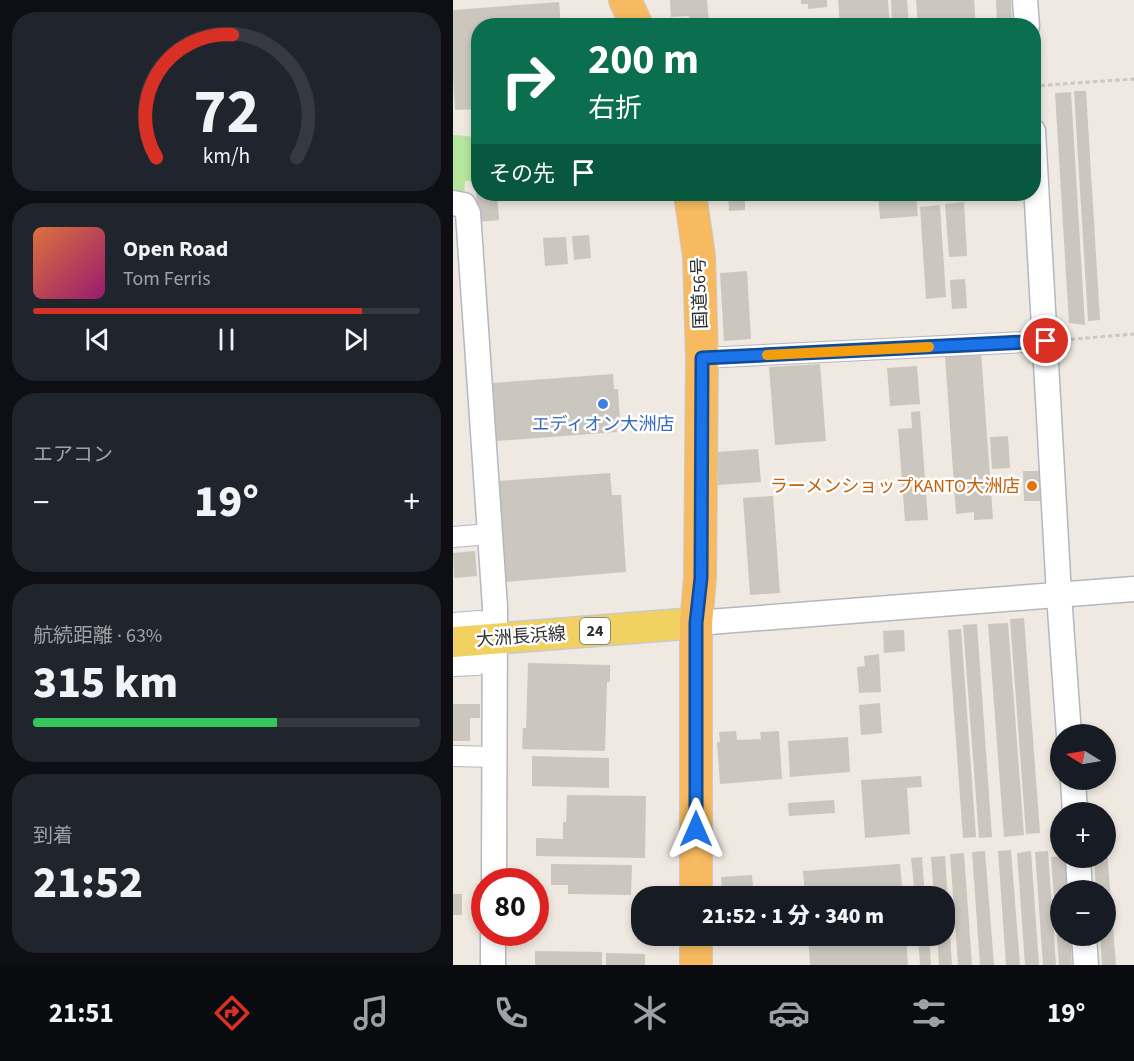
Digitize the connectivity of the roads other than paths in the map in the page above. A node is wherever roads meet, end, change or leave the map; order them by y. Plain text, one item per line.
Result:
1 (625, 0) edge
2 (1025, 0) edge
3 (633, 18) edge
4 (1026, 18) edge
5 (691, 201) edge
6 (1037, 201) edge
7 (453, 204) edge
8 (1046, 341) junction
9 (702, 358) junction
10 (489, 534) junction
11 (453, 537) edge
12 (1134, 589) edge
13 (1059, 595) junction
14 (453, 623) edge
15 (696, 623) junction
16 (495, 640) junction
17 (453, 642) edge
18 (453, 666) edge
19 (1068, 724) edge
20 (453, 756) edge
21 (495, 756) junction
22 (494, 868) edge
23 (696, 886) edge
24 (493, 946) edge
25 (696, 946) edge
26 (1084, 946) edge
27 (493, 965) edge
28 (696, 965) edge
29 (1086, 965) edge

1 - 3 highway
2 - 4 street
5 - 9 highway, 国道56号
6 - 8 street
7 - 10 street
8 - 9 street
8 - 13 street
9 - 15 highway, 国道56号
10 - 11 street
10 - 16 street
12 - 13 street
13 - 15 street
13 - 19 street
14 - 16 street
15 - 16 main road, 大洲長浜線 / 24
15 - 23 highway, 国道56号
16 - 17 main road, 大洲長浜線 / 24
16 - 18 street
16 - 21 street
20 - 21 street
21 - 22 street
24 - 27 street
25 - 28 highway
26 - 29 street

